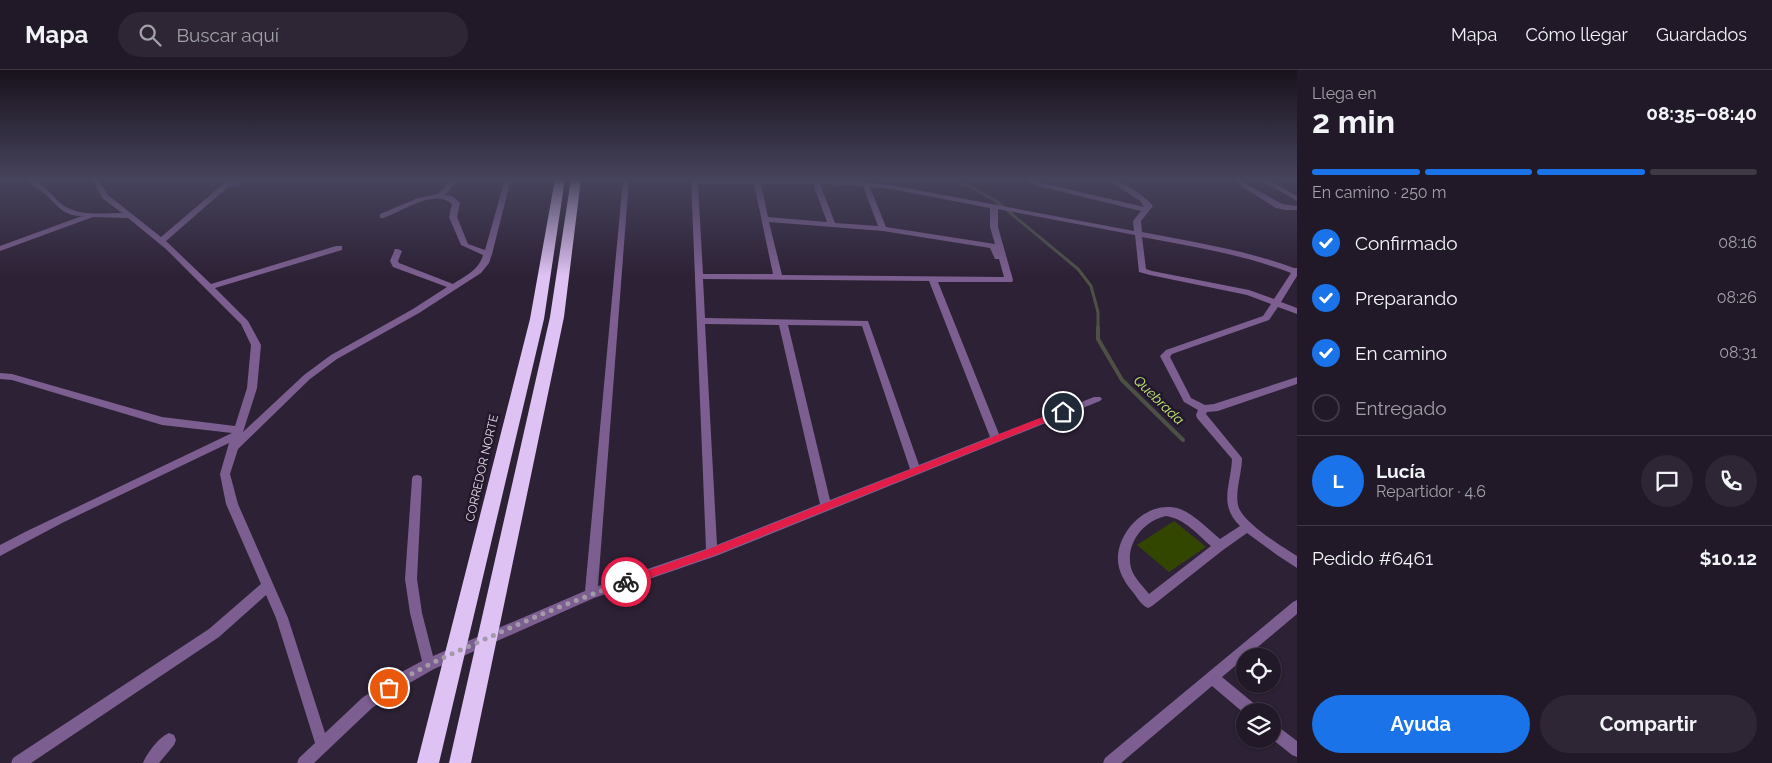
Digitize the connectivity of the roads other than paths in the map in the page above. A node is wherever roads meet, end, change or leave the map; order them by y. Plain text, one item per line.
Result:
1 (70, 211) edge
2 (124, 211) edge
3 (196, 211) edge
4 (393, 211) edge
5 (454, 211) edge
6 (499, 211) edge
7 (555, 211) edge
8 (572, 211) edge
9 (623, 211) edge
10 (696, 211) edge
11 (763, 211) edge
12 (826, 211) edge
13 (876, 211) edge
14 (996, 211) edge
15 (1013, 211) edge
16 (1143, 211) edge
17 (93, 215) junction
18 (130, 216) junction
19 (383, 216) dead end
20 (765, 219) junction
21 (830, 223) junction
22 (883, 229) junction
23 (1138, 235) junction
24 (161, 241) junction
25 (339, 248) dead end
26 (0, 249) edge
27 (398, 251) dead end
28 (488, 254) junction
29 (1005, 266) junction
30 (1297, 271) edge
31 (699, 276) junction
32 (778, 277) junction
33 (933, 280) junction
34 (209, 287) junction
35 (454, 287) junction
36 (1277, 303) junction
37 (1297, 311) edge
38 (701, 321) junction
39 (783, 322) junction
40 (0, 376) edge
41 (1297, 380) edge
42 (1097, 399) dead end
43 (1204, 409) junction
44 (238, 432) junction
45 (996, 439) junction
46 (233, 447) junction
47 (916, 471) junction
48 (417, 479) dead end
49 (826, 507) junction
50 (1248, 527) junction
51 (1219, 546) junction
52 (0, 551) edge
53 (712, 552) junction
54 (1297, 563) edge
55 (268, 586) junction
56 (591, 594) junction
57 (1297, 606) edge
58 (429, 664) junction
59 (1212, 677) junction
60 (1243, 703) edge
61 (1281, 737) edge
62 (169, 740) dead end
63 (322, 744) junction
64 (1297, 750) edge
65 (462, 753) edge
66 (430, 754) edge
67 (18, 763) edge
68 (150, 763) edge
69 (304, 763) edge
70 (1110, 763) edge

1 - 17 street
2 - 18 street
3 - 24 street
4 - 19 street
5 - 28 street
6 - 28 street
7 - 66 highway, CORREDOR NORTE
8 - 65 highway
9 - 56 street
10 - 31 street
11 - 20 street
12 - 21 street
13 - 22 street
14 - 29 street
15 - 23 street
16 - 23 street
17 - 18 street
17 - 26 street
18 - 24 street
20 - 21 street
20 - 32 street
21 - 22 street
22 - 29 street
23 - 30 street
23 - 36 street
24 - 34 street
25 - 34 street
27 - 35 street
28 - 35 street
29 - 33 street
30 - 36 street
31 - 32 street
31 - 38 street
32 - 33 street
33 - 45 street
34 - 44 street
35 - 46 street
36 - 37 street
36 - 43 street
38 - 39 street
38 - 53 street
39 - 47 street
39 - 49 street
40 - 44 street
41 - 43 street
42 - 45 street
43 - 50 street
44 - 46 street
44 - 52 street
45 - 47 street
46 - 55 street
47 - 49 street
48 - 58 street
49 - 53 street
50 - 51 street
50 - 54 street
51 - 51 street
53 - 56 street
55 - 63 street
55 - 67 street
56 - 58 street
57 - 59 street
58 - 63 street
59 - 60 street
59 - 70 street
61 - 64 street
62 - 68 street
63 - 69 street

